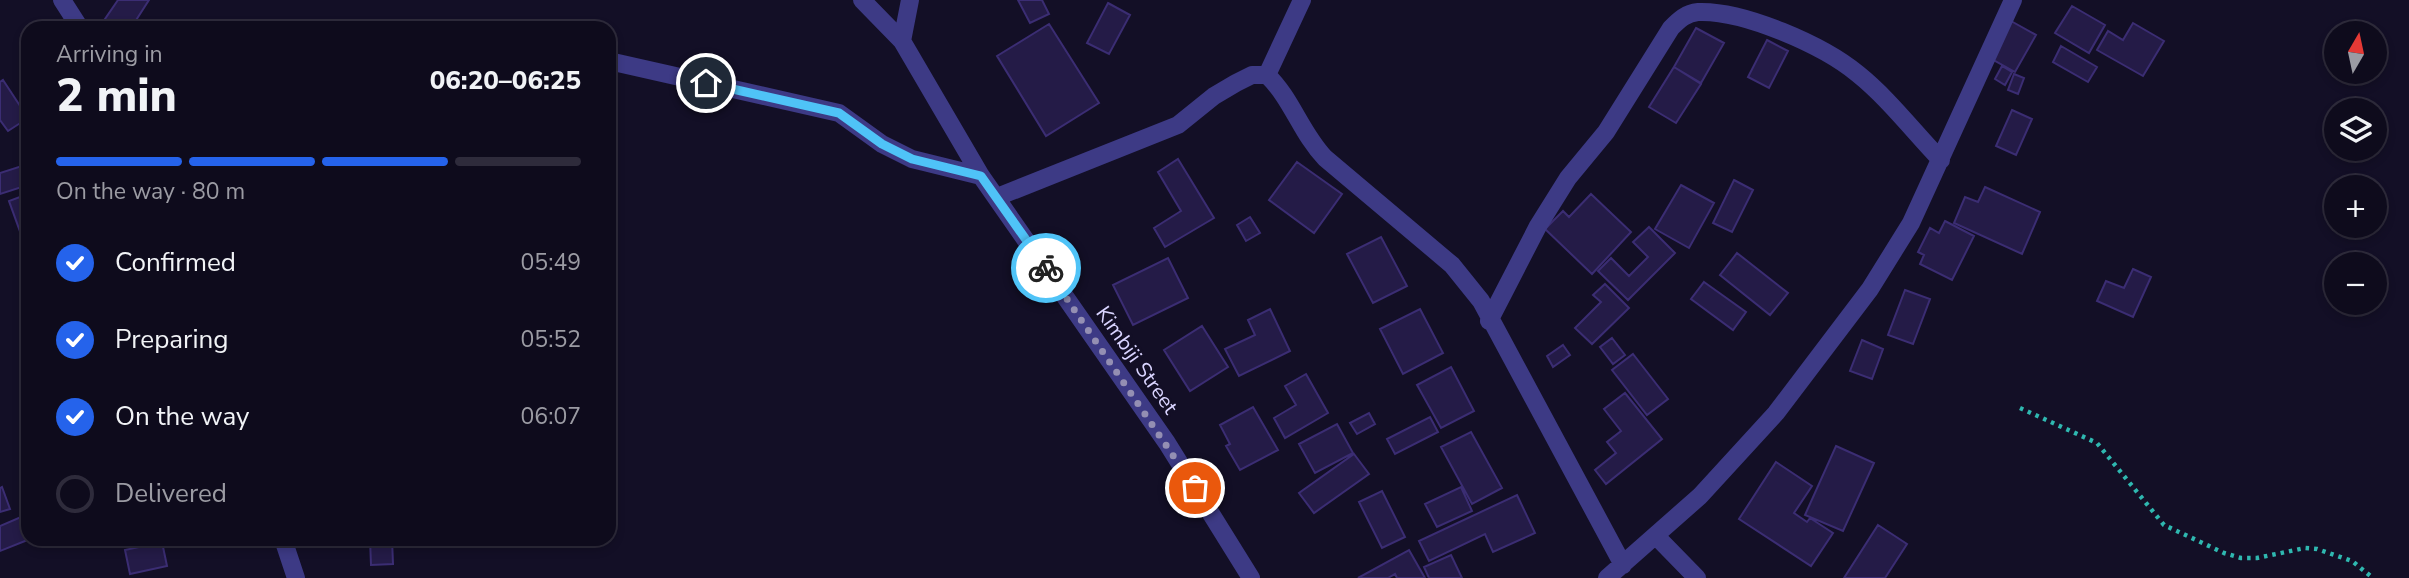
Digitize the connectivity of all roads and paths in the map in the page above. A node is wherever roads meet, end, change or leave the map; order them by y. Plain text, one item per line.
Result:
1 (62, 0) edge
2 (862, 0) edge
3 (910, 0) edge
4 (1303, 0) edge
5 (2013, 0) edge
6 (76, 21) edge
7 (902, 41) junction
8 (616, 63) edge
9 (1266, 75) junction
10 (1941, 160) junction
11 (981, 176) junction
12 (997, 197) junction
13 (1489, 321) junction
14 (2020, 408) dead end
15 (1656, 536) junction
16 (285, 546) edge
17 (1623, 565) junction
18 (296, 578) edge
19 (1251, 578) edge
20 (1607, 578) edge
21 (1698, 578) edge
22 (2373, 578) edge

1 - 6 street
2 - 7 street, Kimbiji Street
3 - 7 street
4 - 9 street
5 - 10 street
7 - 11 street, Kimbiji Street
8 - 11 street
9 - 12 street
9 - 13 street
10 - 13 street
10 - 15 street
11 - 12 street, Kimbiji Street
12 - 19 street, Kimbiji Street
13 - 17 street
14 - 22 path
15 - 17 street
15 - 21 street
16 - 18 street
17 - 20 street

